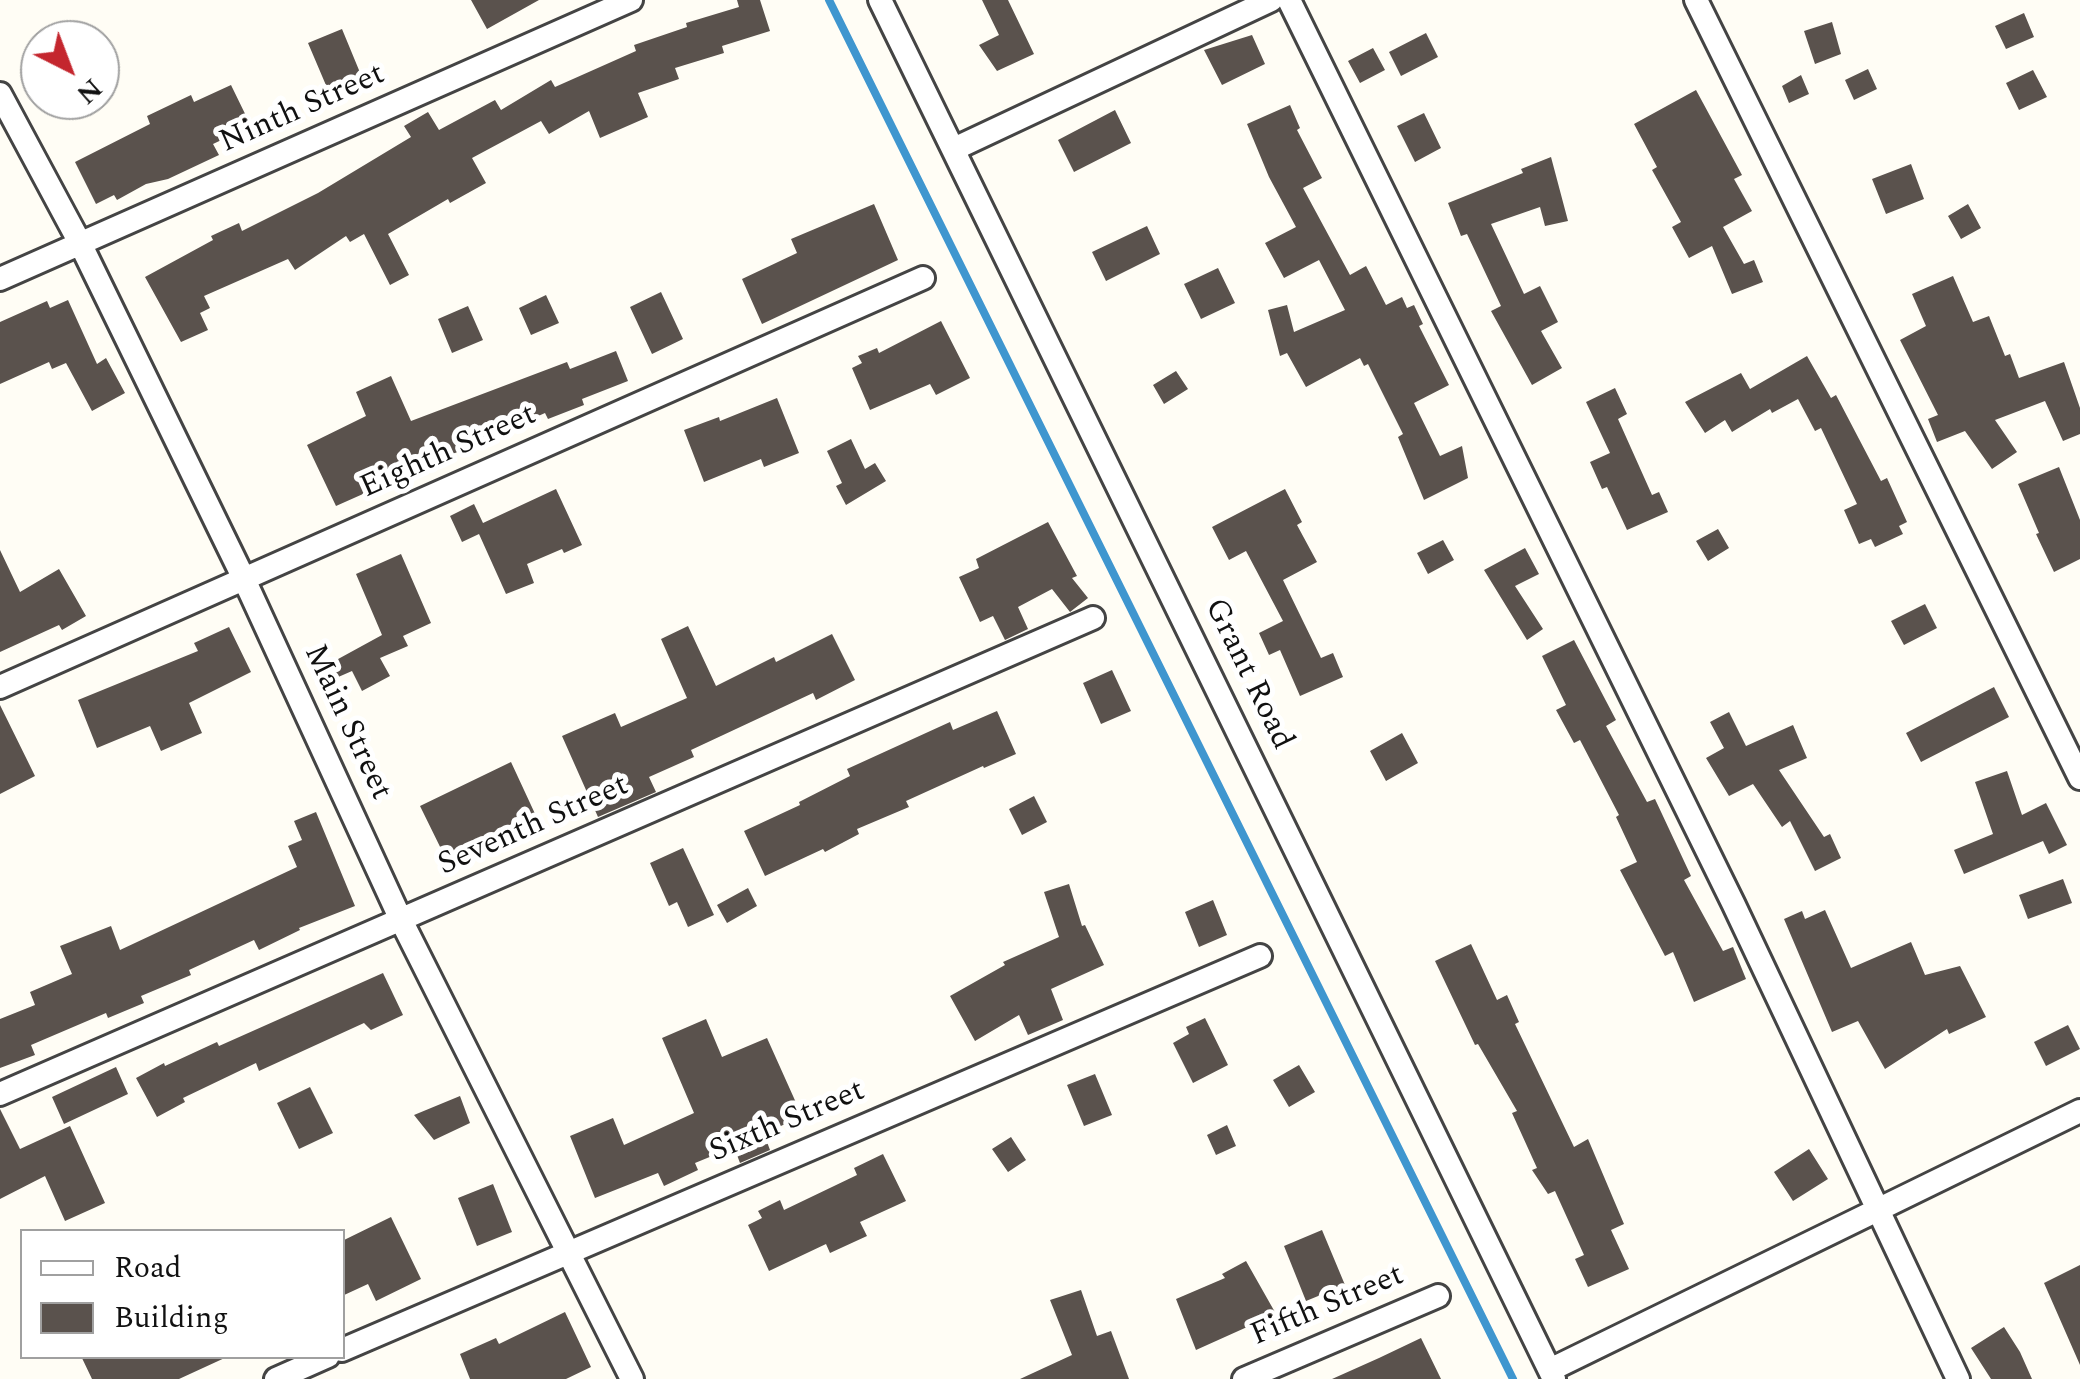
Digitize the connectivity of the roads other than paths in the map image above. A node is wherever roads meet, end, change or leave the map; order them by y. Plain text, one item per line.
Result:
1 (632, 0) edge
2 (880, 0) edge
3 (1272, 0) edge
4 (1289, 0) edge
5 (1696, 0) edge
6 (0, 94) edge
7 (954, 149) junction
8 (80, 243) junction
9 (924, 278) dead end
10 (0, 279) edge
11 (244, 579) junction
12 (1093, 618) dead end
13 (0, 687) edge
14 (2080, 778) edge
15 (401, 920) junction
16 (1260, 956) dead end
17 (0, 1094) edge
18 (2080, 1111) edge
19 (1877, 1210) junction
20 (568, 1253) junction
21 (1438, 1296) dead end
22 (345, 1349) edge
23 (321, 1359) edge
24 (1552, 1375) edge
25 (276, 1379) edge
26 (632, 1379) edge
27 (1244, 1379) edge
28 (1958, 1379) edge

1 - 8 street, Ninth Street
2 - 7 street, Grant Road
3 - 7 street
4 - 19 street
5 - 14 street
6 - 8 street, Main Street
7 - 24 street, Grant Road
8 - 10 street, Ninth Street
8 - 11 street, Main Street
9 - 11 street, Eighth Street
11 - 13 street, Eighth Street
11 - 15 street, Main Street
12 - 15 street, Seventh Street
15 - 17 street, Seventh Street
15 - 20 street, Main Street
16 - 20 street, Sixth Street
18 - 19 street
19 - 24 street
19 - 28 street
20 - 22 street, Sixth Street
20 - 26 street, Main Street
21 - 27 street, Fifth Street
23 - 25 street

